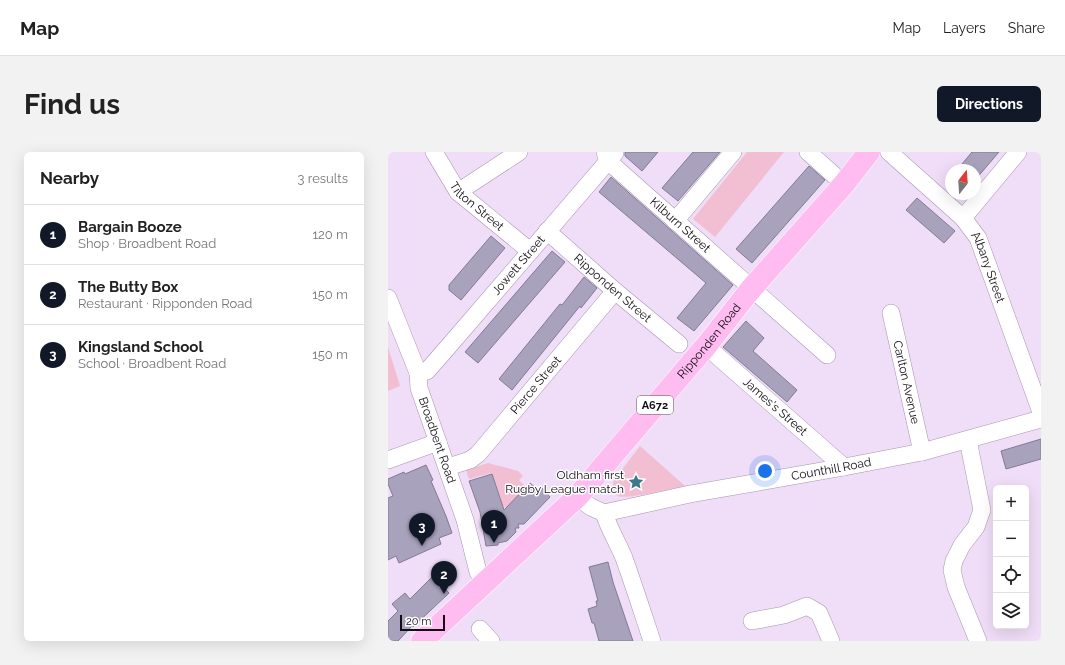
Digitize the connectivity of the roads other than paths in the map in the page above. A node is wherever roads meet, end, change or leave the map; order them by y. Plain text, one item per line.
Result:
1 (434, 152) edge
2 (519, 152) edge
3 (733, 152) edge
4 (808, 152) edge
5 (869, 152) edge
6 (889, 152) edge
7 (1018, 152) edge
8 (610, 155) edge
9 (844, 184) junction
10 (458, 192) junction
11 (963, 218) junction
12 (675, 221) junction
13 (547, 231) junction
14 (530, 251) junction
15 (751, 289) junction
16 (615, 291) junction
17 (388, 298) edge
18 (891, 313) dead end
19 (679, 344) dead end
20 (706, 346) junction
21 (827, 355) dead end
22 (418, 373) junction
23 (1041, 412) edge
24 (1041, 419) edge
25 (968, 440) junction
26 (438, 442) junction
27 (922, 452) junction
28 (388, 460) edge
29 (448, 467) junction
30 (844, 467) junction
31 (577, 497) junction
32 (604, 513) junction
33 (486, 581) junction
34 (752, 620) dead end
35 (422, 641) edge
36 (652, 641) edge
37 (831, 641) edge
38 (978, 641) edge

1 - 10 street, Tilton Street
2 - 10 street
3 - 12 street
4 - 9 street
5 - 9 main road, Ripponden Road / A672
6 - 11 street, Albany Street
7 - 11 street
8 - 12 street, Kilburn Street
8 - 13 street, Jowett Street
9 - 15 main road, Ripponden Road / A672
10 - 14 street, Tilton Street
11 - 23 street, Albany Street
12 - 15 street, Kilburn Street
13 - 14 street, Jowett Street
13 - 16 street, Ripponden Street
14 - 22 street, Jowett Street
15 - 20 main road, Ripponden Road / A672
15 - 21 street, Kilburn Street
16 - 19 street, Ripponden Street
16 - 29 street, Pierce Street
17 - 22 street, Broadbent Road
18 - 27 street, Carlton Avenue
20 - 30 street, James's Street
20 - 31 main road, Ripponden Road / A672
22 - 26 street, Broadbent Road
24 - 25 street, Counthill Road
25 - 27 street, Counthill Road
25 - 38 street
26 - 28 street
26 - 29 street, Broadbent Road
27 - 30 street, Counthill Road
29 - 33 street, Broadbent Road
30 - 32 street, Counthill Road
31 - 32 street
31 - 33 main road, Ripponden Road / A672
32 - 36 street
33 - 35 main road, Ripponden Road / A672
34 - 37 street

